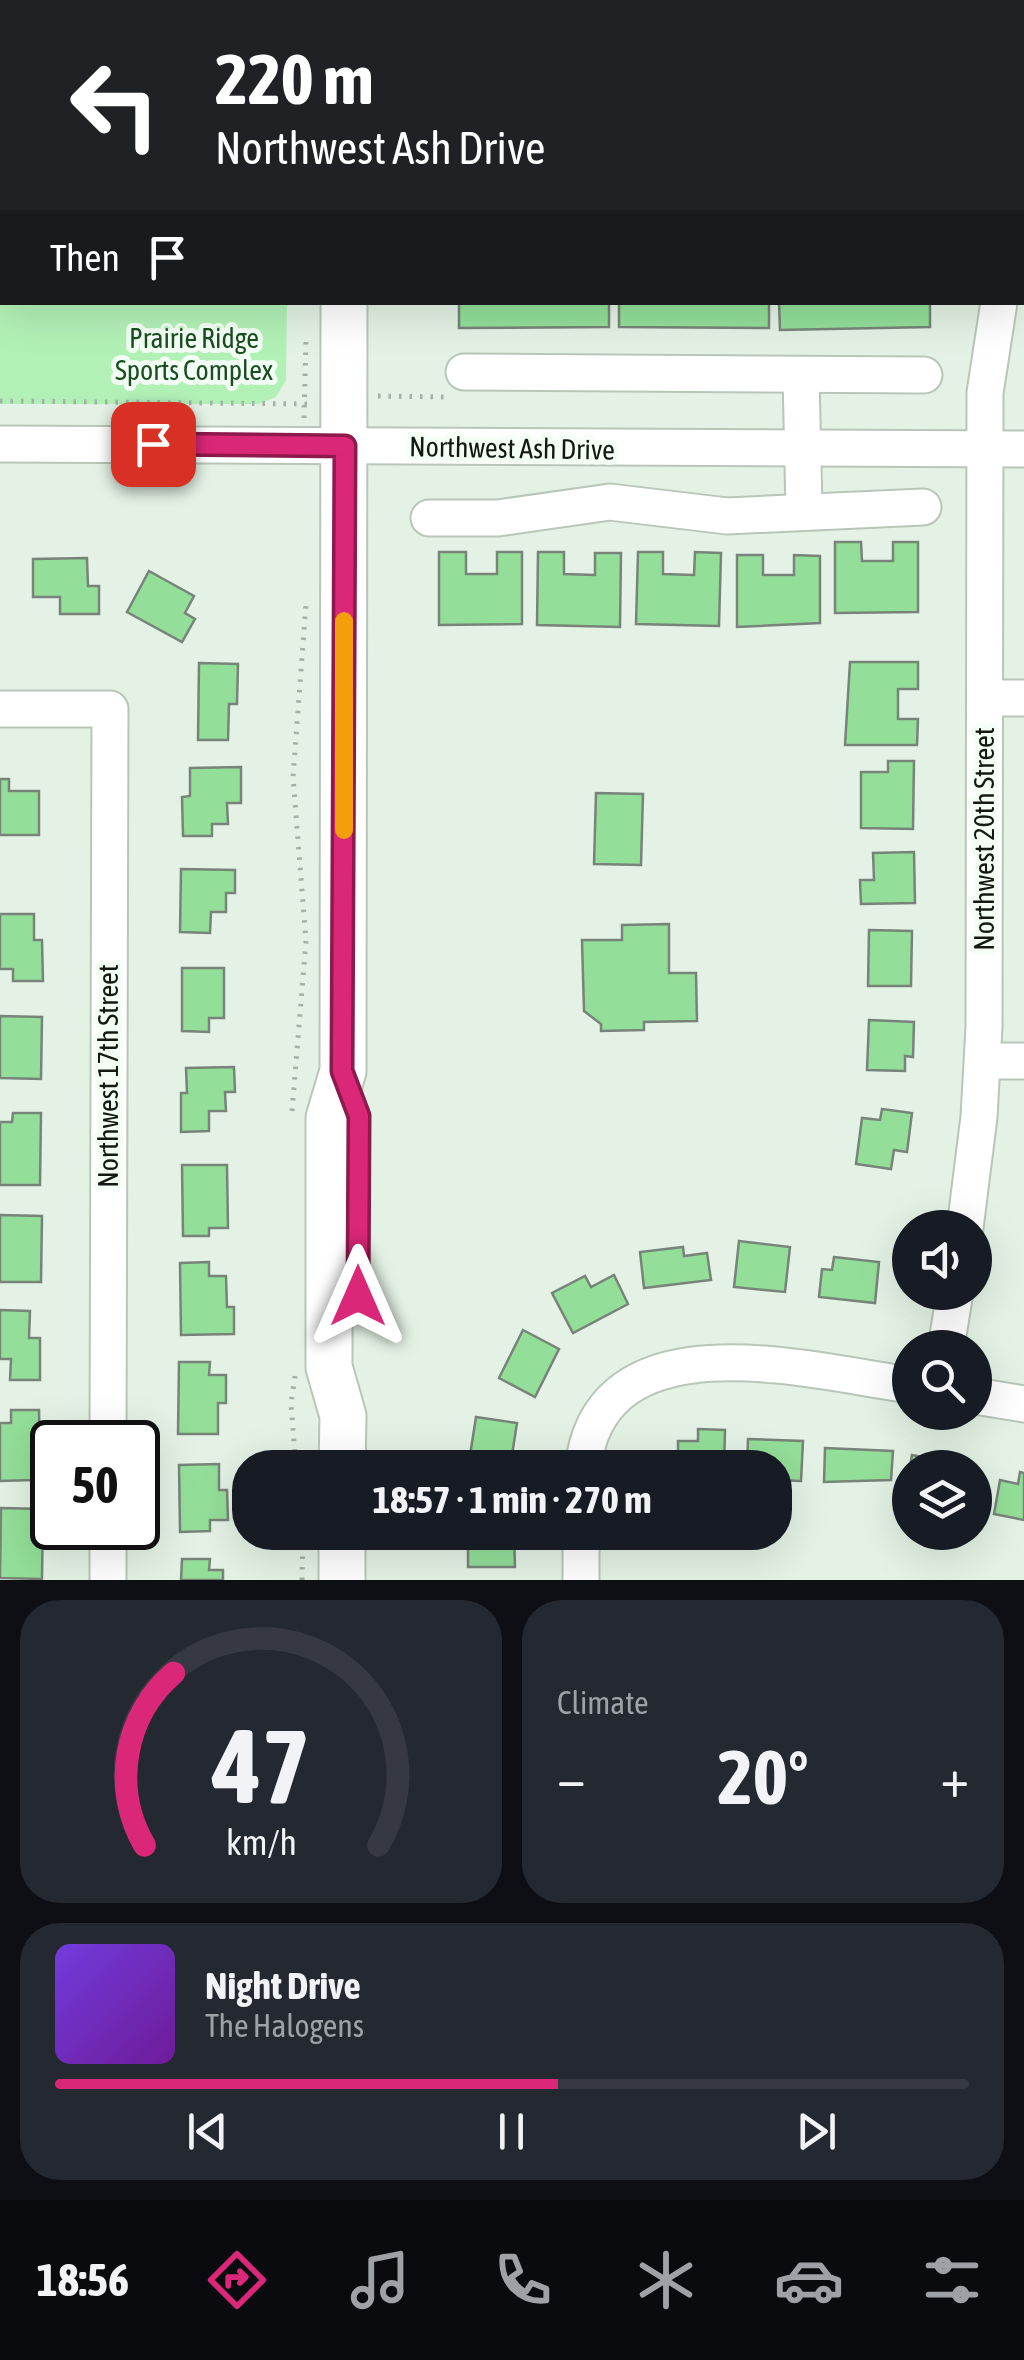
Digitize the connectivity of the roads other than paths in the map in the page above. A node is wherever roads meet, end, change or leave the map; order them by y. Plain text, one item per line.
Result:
1 (343, 305) edge
2 (999, 305) edge
3 (464, 372) dead end
4 (801, 375) junction
5 (924, 375) dead end
6 (0, 444) edge
7 (325, 445) junction
8 (802, 449) junction
9 (985, 449) junction
10 (1024, 449) edge
11 (924, 507) dead end
12 (804, 509) junction
13 (429, 518) dead end
14 (985, 698) junction
15 (1024, 698) edge
16 (0, 708) edge
17 (983, 1060) junction
18 (1024, 1060) edge
19 (967, 1210) edge
20 (892, 1383) edge
21 (992, 1399) edge
22 (1024, 1404) edge
23 (108, 1420) edge
24 (342, 1450) edge
25 (586, 1450) edge
26 (108, 1550) edge
27 (342, 1550) edge
28 (581, 1550) edge
29 (108, 1580) edge
30 (342, 1580) edge
31 (581, 1580) edge

1 - 7 main road
2 - 9 street, Northwest 20th Street
3 - 4 street
4 - 5 street
4 - 8 street
6 - 7 street, Northwest Ash Drive
7 - 8 street, Northwest Ash Drive
7 - 24 main road
8 - 9 street, Northwest Ash Drive
8 - 12 street
9 - 10 street, Northwest Ash Drive
9 - 14 street, Northwest 20th Street
11 - 12 street
12 - 13 street
14 - 15 street
14 - 17 street, Northwest 20th Street
16 - 23 street, Northwest 17th Street
17 - 18 street
17 - 19 street, Northwest 20th Street
20 - 25 street
21 - 22 street
26 - 29 street
27 - 30 main road
28 - 31 street

